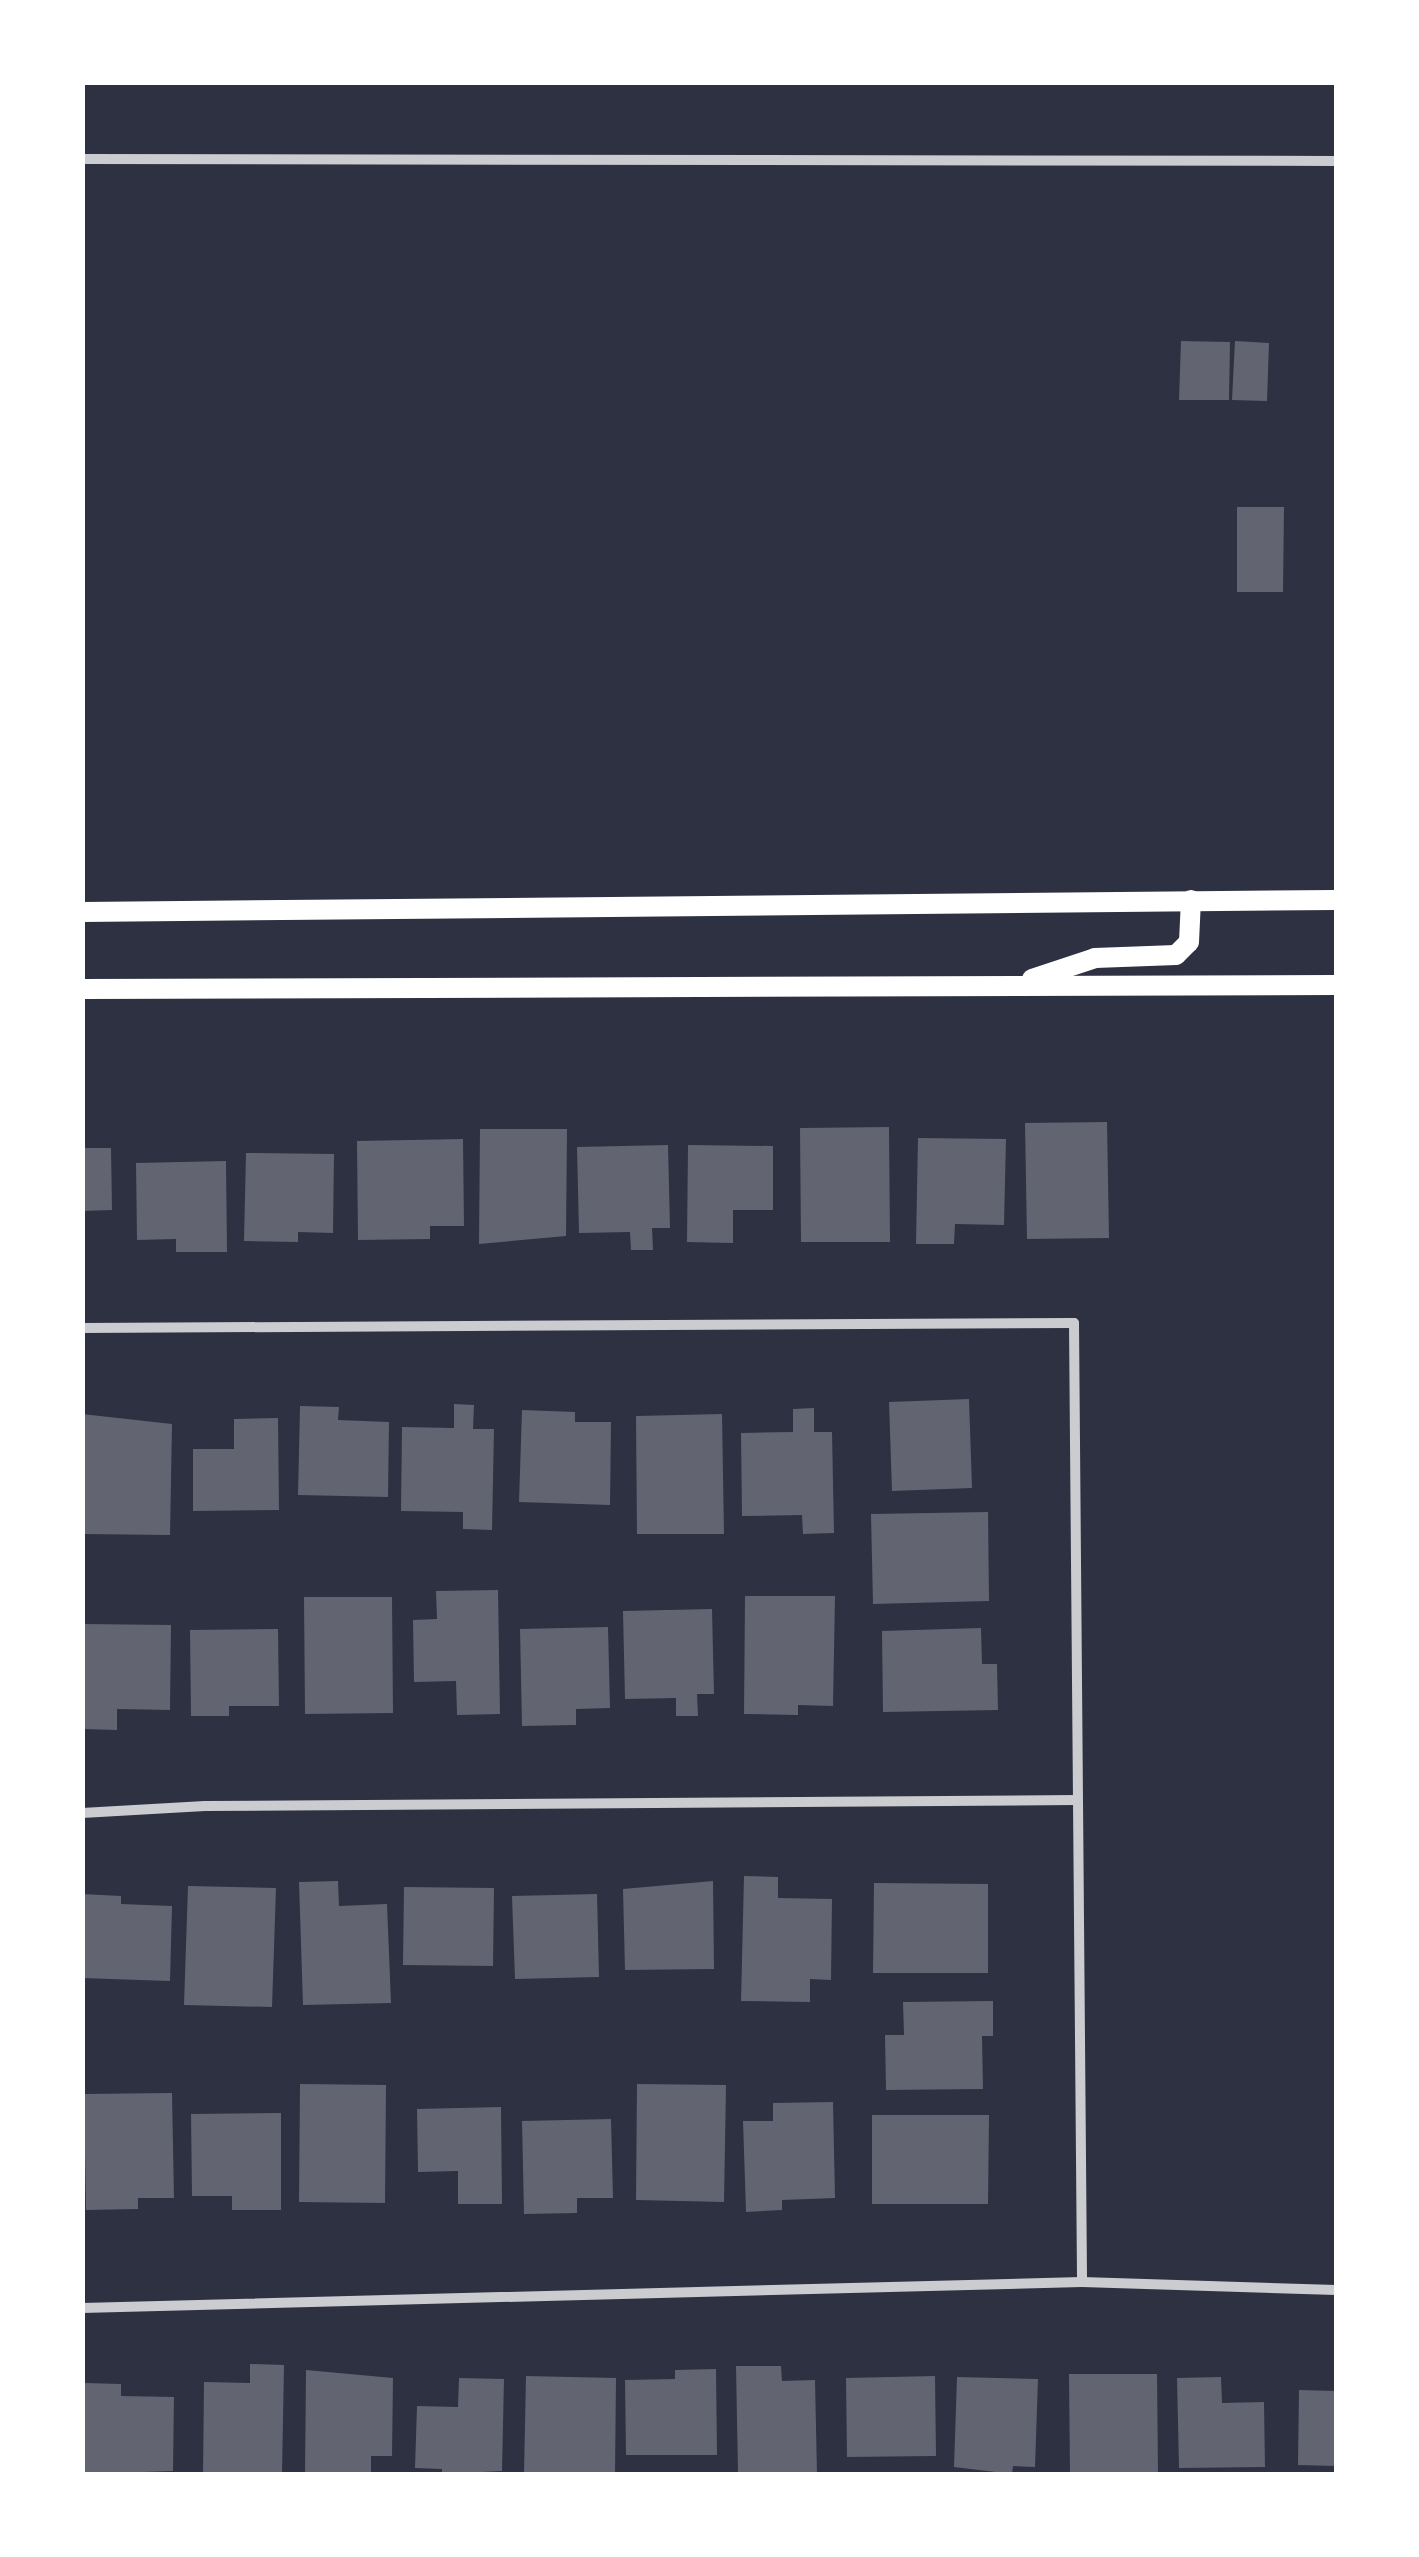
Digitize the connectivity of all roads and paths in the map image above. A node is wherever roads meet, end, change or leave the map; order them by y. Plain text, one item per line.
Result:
1 (82, 158) edge
2 (1336, 161) edge
3 (1190, 900) junction
4 (1336, 900) edge
5 (82, 912) edge
6 (1012, 985) junction
7 (1336, 985) edge
8 (82, 988) edge
9 (82, 1328) edge
10 (1077, 1800) junction
11 (82, 1813) edge
12 (1082, 2282) junction
13 (1336, 2290) edge
14 (82, 2308) edge

1 - 2 street
3 - 4 main road
3 - 5 main road
3 - 6 main road
6 - 7 main road
6 - 8 main road
9 - 10 street
10 - 11 street
10 - 12 street
12 - 13 street
12 - 14 street

